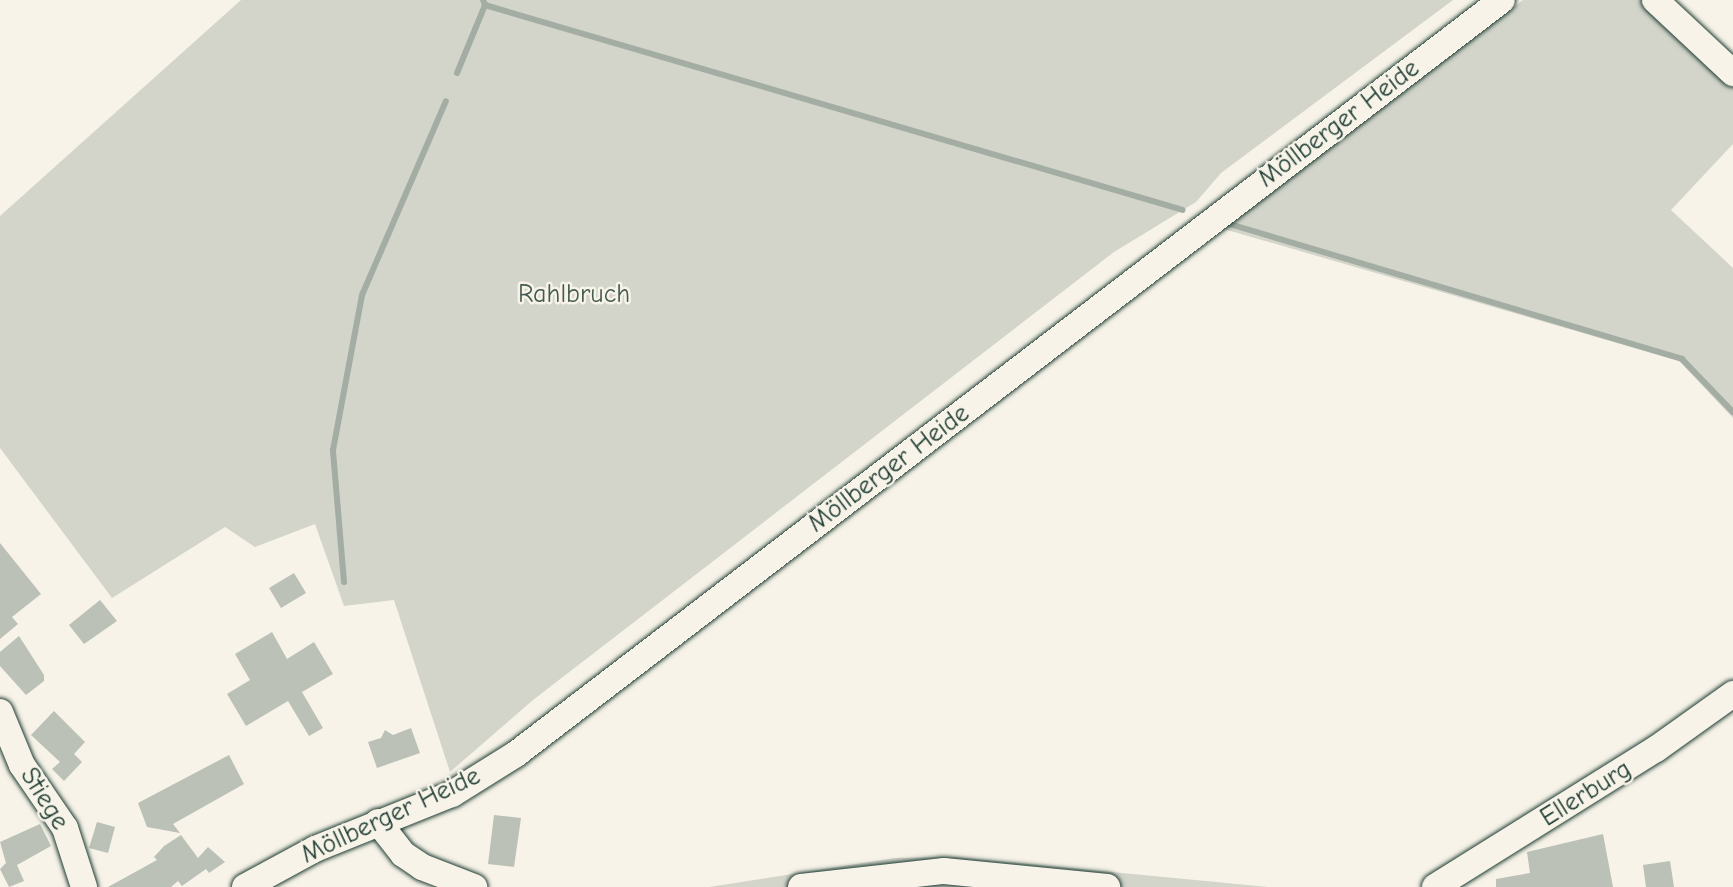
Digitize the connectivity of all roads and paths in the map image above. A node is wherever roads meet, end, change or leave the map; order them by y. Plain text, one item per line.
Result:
1 (1502, 0) edge
2 (1655, 0) edge
3 (1733, 73) edge
4 (1733, 694) edge
5 (0, 712) edge
6 (378, 822) junction
7 (941, 879) edge
8 (85, 887) edge
9 (245, 887) edge
10 (474, 887) edge
11 (801, 887) edge
12 (1107, 887) edge
13 (1435, 887) edge

1 - 6 street, Möllberger Heide
2 - 3 street
4 - 13 street, Ellerburg
5 - 8 street, Stiege
6 - 9 street, Möllberger Heide
6 - 10 street
7 - 11 street
7 - 12 street

